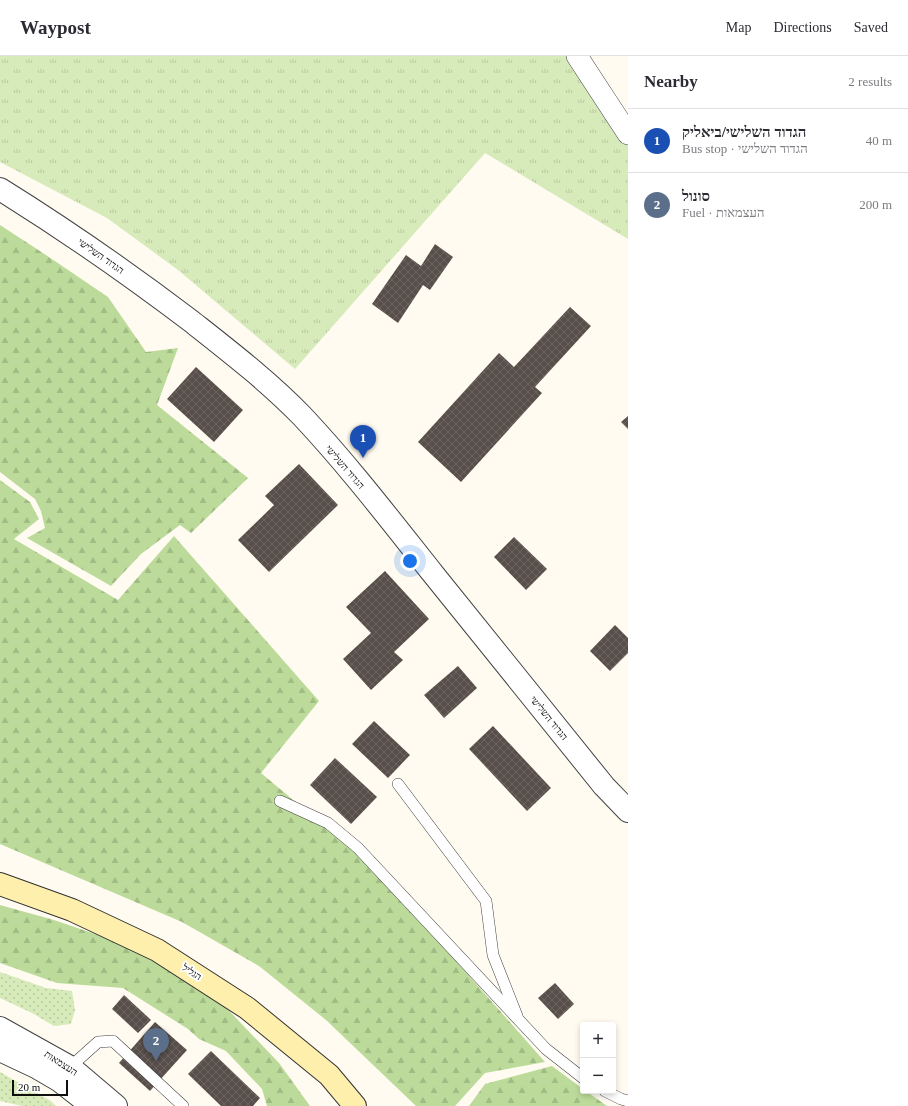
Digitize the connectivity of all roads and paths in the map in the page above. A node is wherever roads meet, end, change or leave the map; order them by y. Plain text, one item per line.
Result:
1 (577, 56) edge
2 (628, 134) edge
3 (0, 189) edge
4 (398, 784) dead end
5 (280, 801) dead end
6 (628, 811) edge
7 (0, 884) edge
8 (520, 1022) junction
9 (0, 1028) edge
10 (0, 1050) edge
11 (65, 1074) junction
12 (580, 1076) edge
13 (611, 1094) edge
14 (628, 1101) edge
15 (92, 1106) edge
16 (116, 1106) edge
17 (183, 1106) edge
18 (355, 1106) edge

1 - 2 street
3 - 6 street, הגדוד השלישי
4 - 8 lane
5 - 8 lane
7 - 18 main road, הגליל
8 - 12 lane
9 - 11 street, העצמאות
10 - 11 street, העצמאות
11 - 15 street, העצמאות
11 - 16 street, העצמאות
11 - 17 lane
13 - 14 lane

